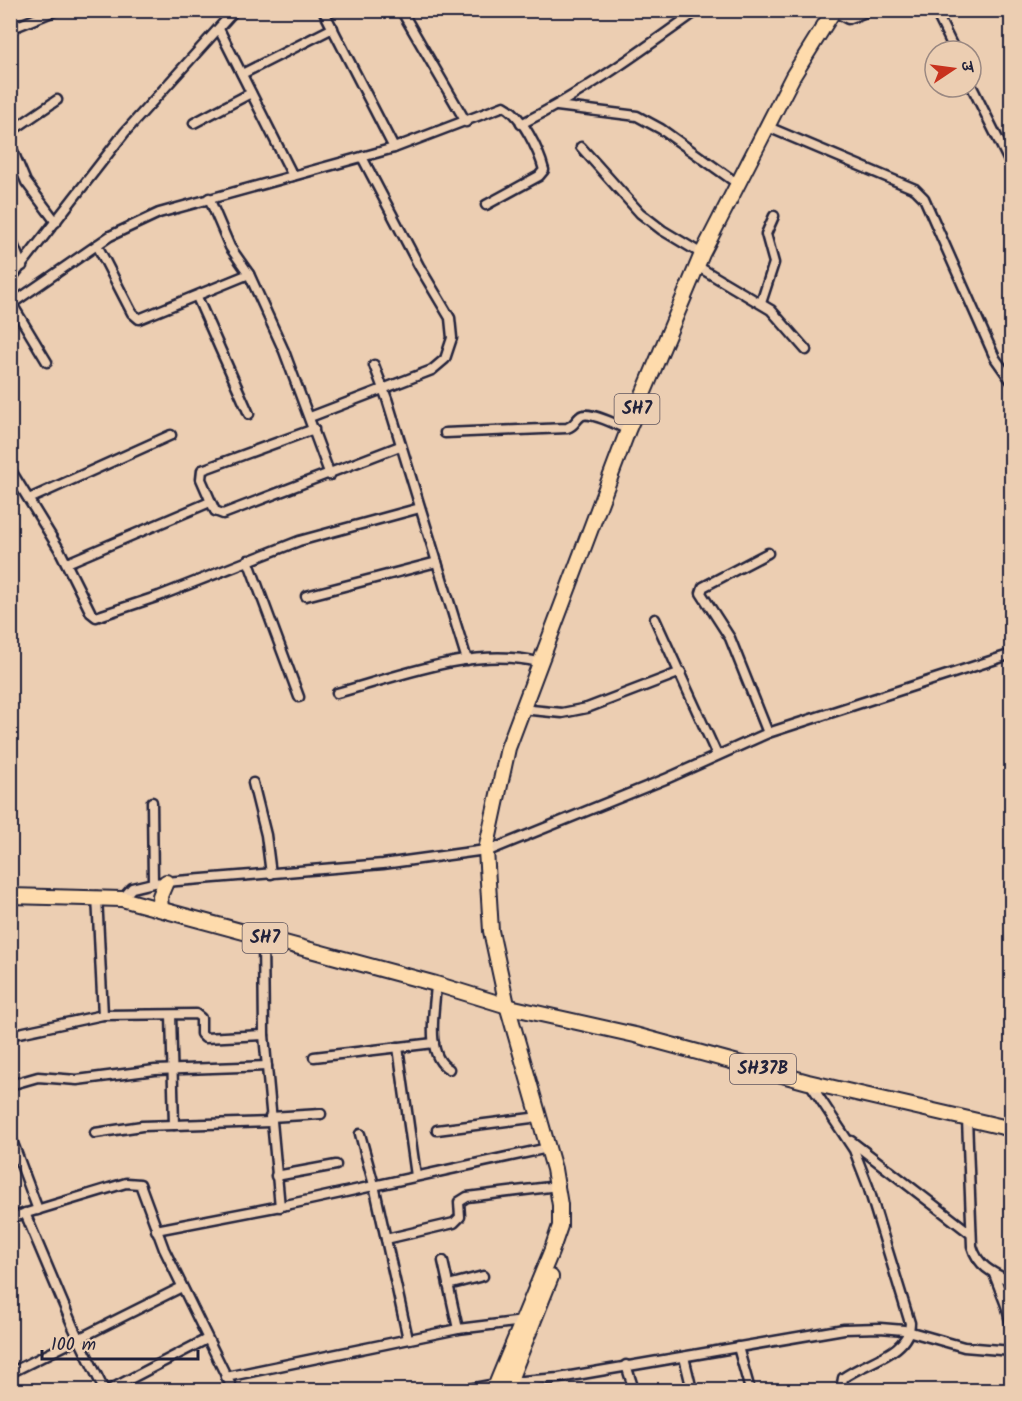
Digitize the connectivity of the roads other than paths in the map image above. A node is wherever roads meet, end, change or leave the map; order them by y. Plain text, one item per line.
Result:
1 (57, 10) edge
2 (323, 10) edge
3 (401, 10) edge
4 (698, 10) edge
5 (871, 10) edge
6 (935, 10) edge
7 (834, 11) edge
8 (232, 12) edge
9 (333, 27) junction
10 (10, 29) edge
11 (219, 29) junction
12 (949, 39) edge
13 (242, 74) junction
14 (251, 93) junction
15 (978, 99) edge
16 (57, 100) dead end
17 (557, 106) junction
18 (466, 122) junction
19 (194, 123) dead end
20 (521, 124) junction
21 (768, 127) junction
22 (10, 132) edge
23 (10, 144) edge
24 (1011, 145) edge
25 (582, 147) dead end
26 (394, 148) junction
27 (1003, 150) junction
28 (362, 157) junction
29 (1011, 167) edge
30 (292, 176) junction
31 (738, 184) junction
32 (209, 198) junction
33 (486, 205) dead end
34 (774, 216) dead end
35 (56, 222) junction
36 (10, 237) edge
37 (97, 244) junction
38 (700, 260) junction
39 (22, 266) junction
40 (249, 274) junction
41 (10, 280) edge
42 (197, 297) junction
43 (761, 303) junction
44 (11, 304) edge
45 (806, 350) dead end
46 (47, 362) dead end
47 (374, 364) dead end
48 (1011, 382) edge
49 (383, 389) junction
50 (249, 414) dead end
51 (310, 417) junction
52 (314, 429) junction
53 (628, 430) junction
54 (445, 433) dead end
55 (171, 435) dead end
56 (400, 446) junction
57 (10, 469) edge
58 (330, 475) junction
59 (29, 499) junction
60 (210, 502) junction
61 (420, 508) junction
62 (768, 553) dead end
63 (248, 560) junction
64 (437, 562) junction
65 (67, 563) junction
66 (306, 596) dead end
67 (655, 619) dead end
68 (1011, 654) edge
69 (466, 660) junction
70 (538, 662) junction
71 (681, 672) junction
72 (337, 693) dead end
73 (298, 697) dead end
74 (520, 709) junction
75 (768, 733) junction
76 (717, 755) junction
77 (253, 783) dead end
78 (152, 802) dead end
79 (489, 850) junction
80 (271, 874) junction
81 (159, 882) junction
82 (10, 896) edge
83 (97, 896) junction
84 (122, 899) junction
85 (161, 909) junction
86 (263, 938) junction
87 (436, 984) junction
88 (510, 1007) junction
89 (104, 1015) junction
90 (171, 1015) junction
91 (10, 1035) edge
92 (264, 1035) junction
93 (434, 1043) junction
94 (398, 1047) junction
95 (314, 1058) dead end
96 (267, 1066) junction
97 (449, 1069) dead end
98 (172, 1070) junction
99 (808, 1082) junction
100 (10, 1086) edge
101 (321, 1114) dead end
102 (539, 1117) junction
103 (967, 1119) junction
104 (270, 1120) junction
105 (174, 1125) junction
106 (1011, 1129) edge
107 (437, 1130) dead end
108 (95, 1133) dead end
109 (360, 1134) dead end
110 (10, 1135) edge
111 (845, 1137) junction
112 (548, 1148) junction
113 (336, 1165) dead end
114 (276, 1176) junction
115 (416, 1176) junction
116 (374, 1185) junction
117 (558, 1186) junction
118 (280, 1207) junction
119 (38, 1210) junction
120 (25, 1213) junction
121 (10, 1218) edge
122 (156, 1230) junction
123 (970, 1233) junction
124 (386, 1239) junction
125 (443, 1261) dead end
126 (994, 1274) junction
127 (483, 1276) dead end
128 (1009, 1279) edge
129 (448, 1285) junction
130 (182, 1287) junction
131 (523, 1321) junction
132 (458, 1329) junction
133 (1011, 1331) edge
134 (910, 1334) junction
135 (78, 1338) junction
136 (207, 1339) junction
137 (408, 1340) junction
138 (738, 1347) junction
139 (1011, 1351) edge
140 (684, 1356) junction
141 (1011, 1359) edge
142 (626, 1365) junction
143 (10, 1373) edge
144 (226, 1377) junction
145 (501, 1387) edge
146 (104, 1390) edge
147 (110, 1390) edge
148 (233, 1390) edge
149 (463, 1390) edge
150 (634, 1390) edge
151 (692, 1390) edge
152 (750, 1390) edge
153 (841, 1390) edge
154 (1010, 1390) edge

1 - 10 street
2 - 9 street
3 - 18 street
4 - 17 street
5 - 7 street
6 - 12 street
7 - 21 main road, SH7
8 - 11 street
9 - 13 street
9 - 26 street
11 - 13 street
11 - 35 street
13 - 14 street
14 - 19 street
14 - 30 street
15 - 27 street
16 - 22 street
17 - 20 street
17 - 31 street
18 - 20 street
18 - 26 street
20 - 33 street
21 - 31 main road, SH7
21 - 48 street
23 - 35 street
24 - 27 street
25 - 38 street
26 - 28 street
27 - 29 street
28 - 30 street
28 - 49 street
30 - 32 street
31 - 38 main road, SH7
32 - 37 street
32 - 40 street
34 - 43 street
35 - 39 street
36 - 39 street
37 - 42 street
37 - 44 street
38 - 43 street
38 - 53 main road, SH7
39 - 41 street
40 - 42 street
40 - 51 street
42 - 50 street
43 - 45 street
44 - 46 street
47 - 49 street
49 - 51 street
49 - 56 street
51 - 52 street
52 - 58 street
52 - 60 street
53 - 54 street
53 - 70 main road, SH7
55 - 59 street
56 - 58 street
56 - 61 street
57 - 59 street
58 - 60 street
59 - 65 street
60 - 65 street
61 - 63 street
61 - 64 street
62 - 75 street
63 - 65 street
63 - 73 street
64 - 66 street
64 - 69 street
67 - 71 street
68 - 75 street
69 - 70 street
69 - 72 street
70 - 74 main road, SH7
71 - 74 street
71 - 76 street
74 - 79 main road, SH7
75 - 76 street
76 - 79 street
77 - 80 street
78 - 81 street
79 - 80 street
79 - 88 main road, SH7
80 - 81 street
81 - 84 street
81 - 85 main road
82 - 83 main road, SH7
83 - 84 main road, SH7
83 - 89 street
84 - 85 main road, SH7
85 - 86 main road, SH7
86 - 87 main road, SH7
86 - 92 street
87 - 88 main road, SH7
87 - 93 street
88 - 99 main road, SH37B
88 - 102 main road
88 - 145 main road
89 - 90 street
89 - 91 street
90 - 92 street
90 - 98 street
92 - 96 street
93 - 94 street
93 - 97 street
94 - 95 street
94 - 115 street
96 - 98 street
96 - 104 street
98 - 100 street
98 - 105 street
99 - 103 main road, SH37B
99 - 111 street
101 - 104 street
102 - 107 street
102 - 112 main road
103 - 106 main road, SH37B
103 - 123 street
104 - 105 street
104 - 114 street
105 - 108 street
109 - 116 street
110 - 119 street
111 - 123 street
111 - 134 street
112 - 115 street
112 - 117 main road
113 - 114 street
114 - 118 street
115 - 116 street
116 - 118 street
116 - 124 street
117 - 124 street
117 - 131 main road
118 - 122 street
119 - 120 street
119 - 122 street
120 - 121 street
120 - 135 street
122 - 130 street
123 - 126 street
124 - 137 street
125 - 129 street
126 - 128 street
126 - 133 street
127 - 129 street
129 - 132 street
130 - 135 street
130 - 136 street
131 - 132 street
131 - 145 main road
132 - 137 street
134 - 138 street
134 - 139 street
134 - 153 street
135 - 143 street
135 - 146 street
136 - 144 street
136 - 147 street
137 - 144 street
138 - 140 street
138 - 152 street
140 - 142 street
140 - 151 street
141 - 154 street
142 - 145 street
142 - 150 street
144 - 148 street
145 - 149 street

